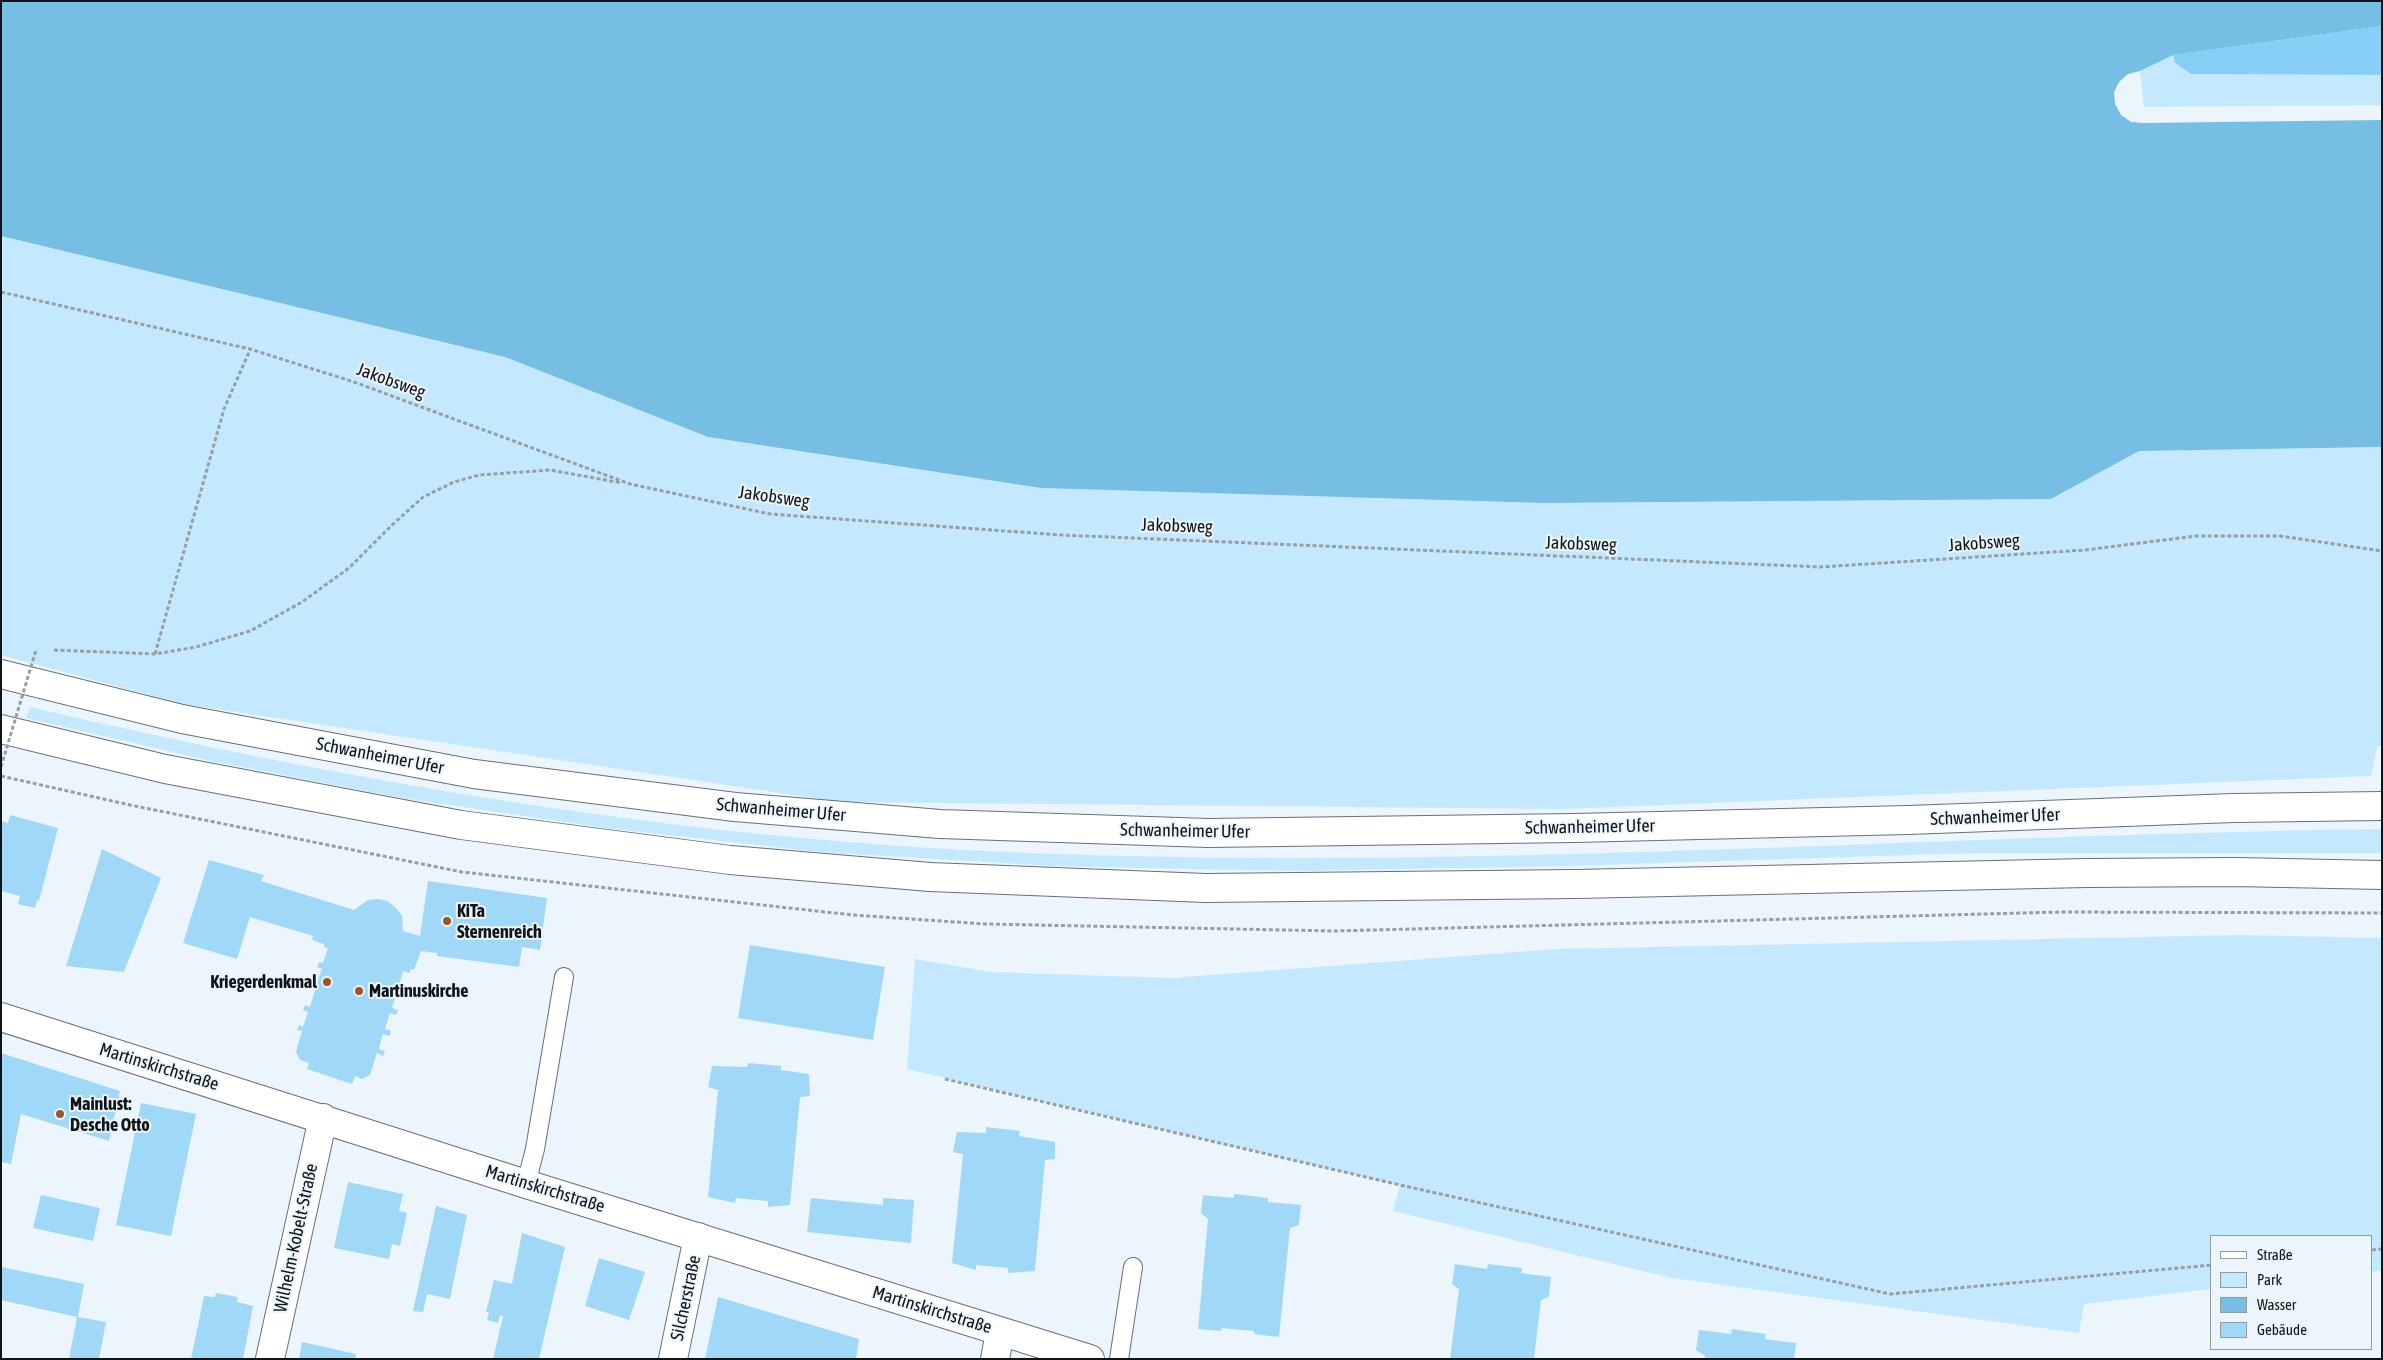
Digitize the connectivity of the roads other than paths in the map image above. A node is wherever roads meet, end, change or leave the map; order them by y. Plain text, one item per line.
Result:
1 (1, 674) edge
2 (1, 729) edge
3 (2382, 806) edge
4 (2382, 876) edge
5 (564, 977) dead end
6 (1, 1017) edge
7 (323, 1118) junction
8 (526, 1184) junction
9 (698, 1237) junction
10 (1133, 1267) dead end
11 (1000, 1332) junction
12 (270, 1359) edge
13 (673, 1359) edge
14 (994, 1359) edge
15 (1090, 1359) edge
16 (1119, 1359) edge

1 - 3 main road, Schwanheimer Ufer
2 - 4 main road
5 - 8 lane
6 - 7 main road, Martinskirchstraße
7 - 8 main road, Martinskirchstraße
7 - 12 main road, Wilhelm-Kobelt-Straße
8 - 9 main road, Martinskirchstraße
9 - 11 main road, Martinskirchstraße
9 - 13 main road, Silcherstraße
10 - 16 lane
11 - 14 main road
11 - 15 main road, Martinskirchstraße

